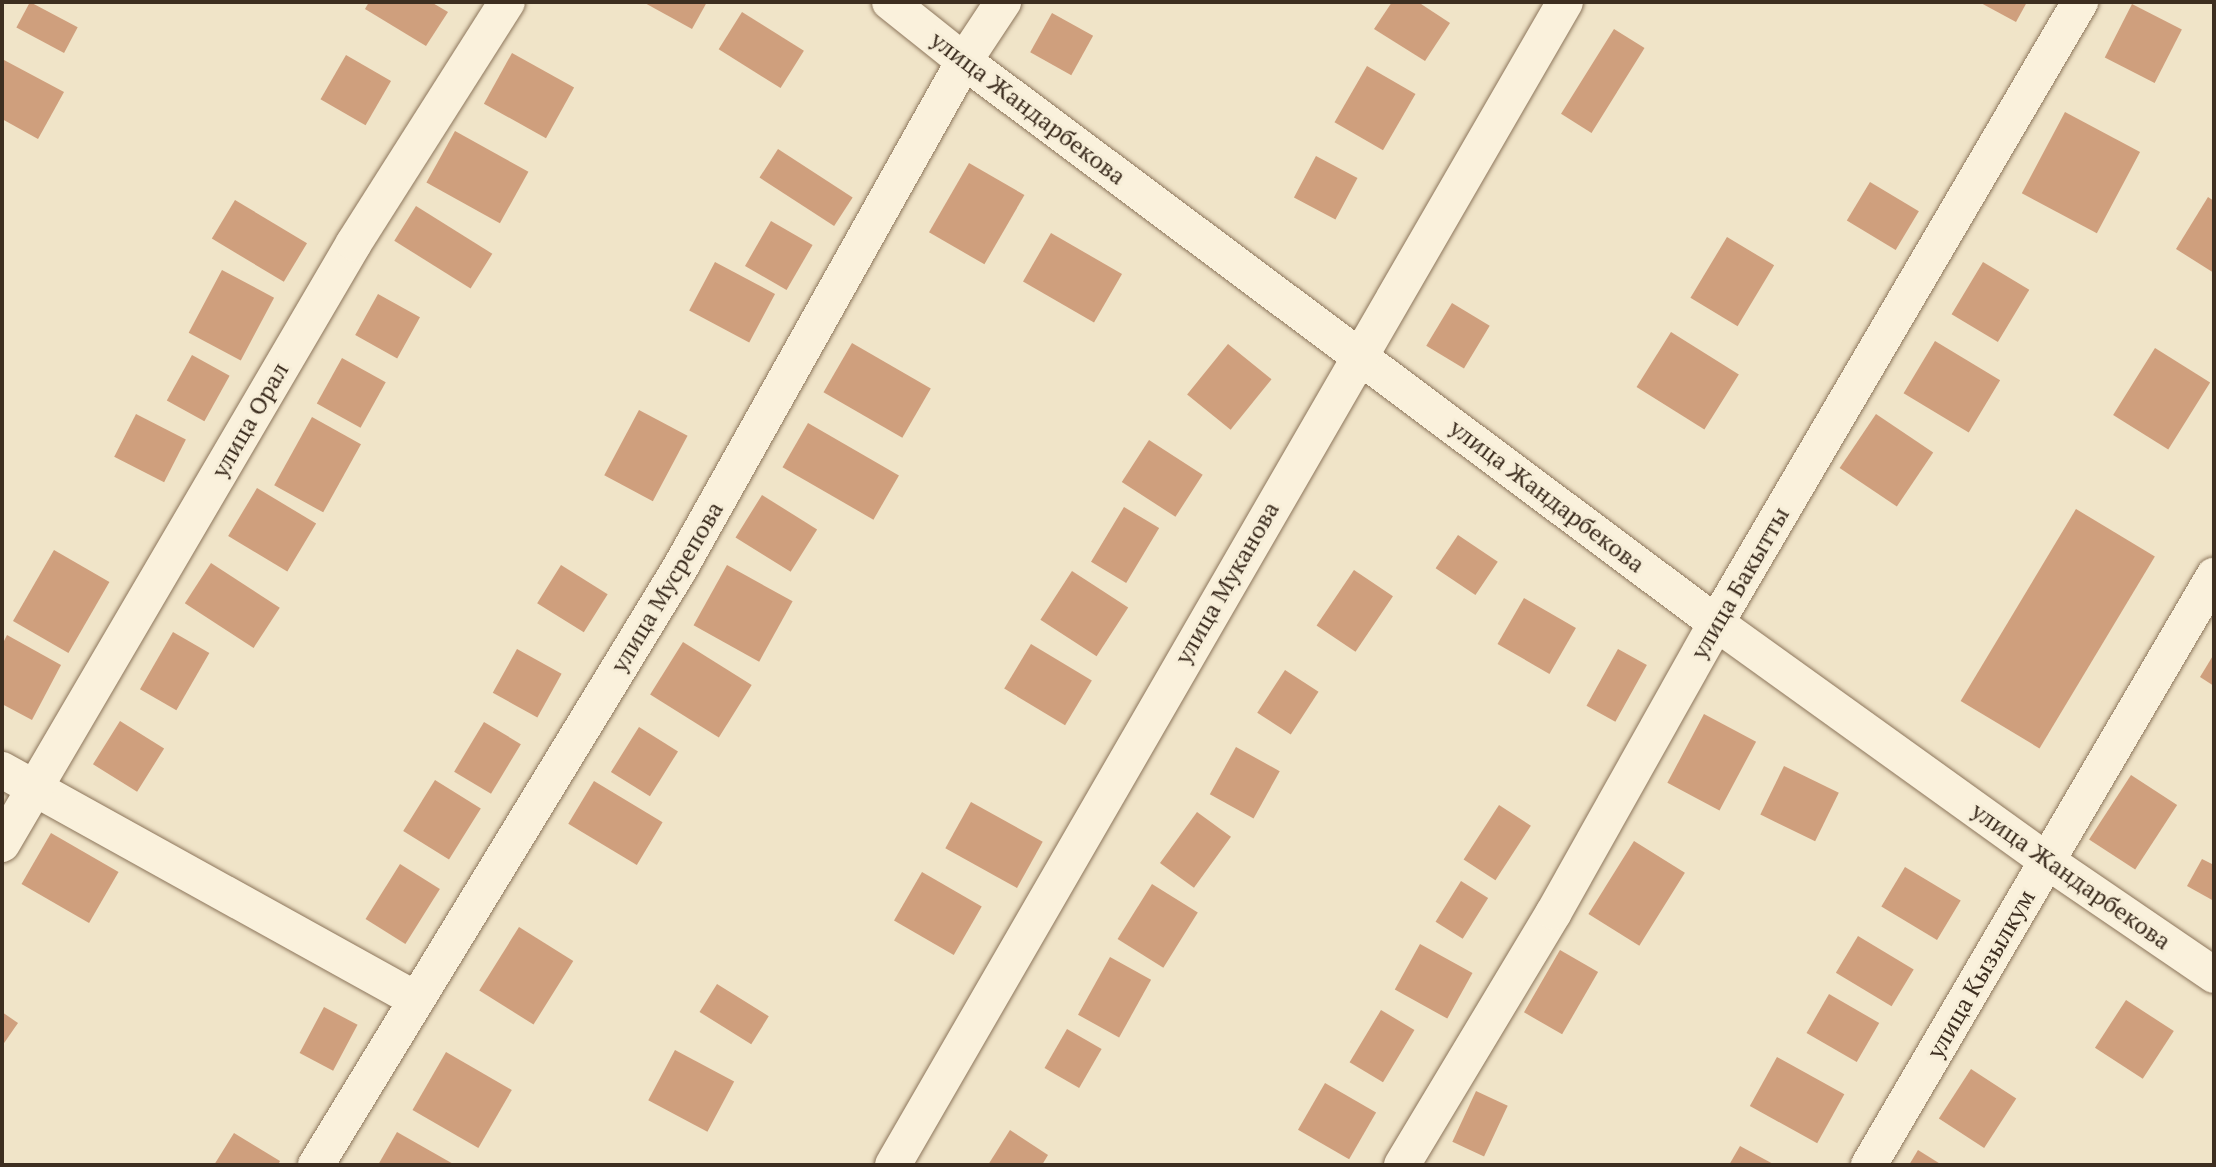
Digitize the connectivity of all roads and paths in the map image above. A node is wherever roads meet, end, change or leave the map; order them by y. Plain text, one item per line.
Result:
1 (507, 2) edge
2 (890, 2) edge
3 (1003, 2) edge
4 (1565, 2) edge
5 (2080, 2) edge
6 (964, 61) junction
7 (1359, 354) junction
8 (2214, 576) edge
9 (1716, 623) junction
10 (2, 770) edge
11 (35, 788) junction
12 (2, 844) edge
13 (2047, 861) junction
14 (2214, 975) edge
15 (417, 1000) junction
16 (316, 1165) edge
17 (893, 1165) edge
18 (1402, 1165) edge
19 (1869, 1165) edge

1 - 11 street, улица Орал
2 - 6 street, улица Жандарбекова
3 - 6 street, улица Мусрепова
4 - 7 street, улица Муканова
5 - 9 street, улица Бакытты
6 - 7 street, улица Жандарбекова
6 - 15 street, улица Мусрепова
7 - 9 street, улица Жандарбекова
7 - 17 street, улица Муканова
8 - 13 street, улица Кызылкум
9 - 13 street, улица Жандарбекова
9 - 18 street, улица Бакытты
10 - 11 street
11 - 12 street, улица Орал
11 - 15 street
13 - 14 street, улица Жандарбекова
13 - 19 street, улица Кызылкум
15 - 16 street, улица Мусрепова

